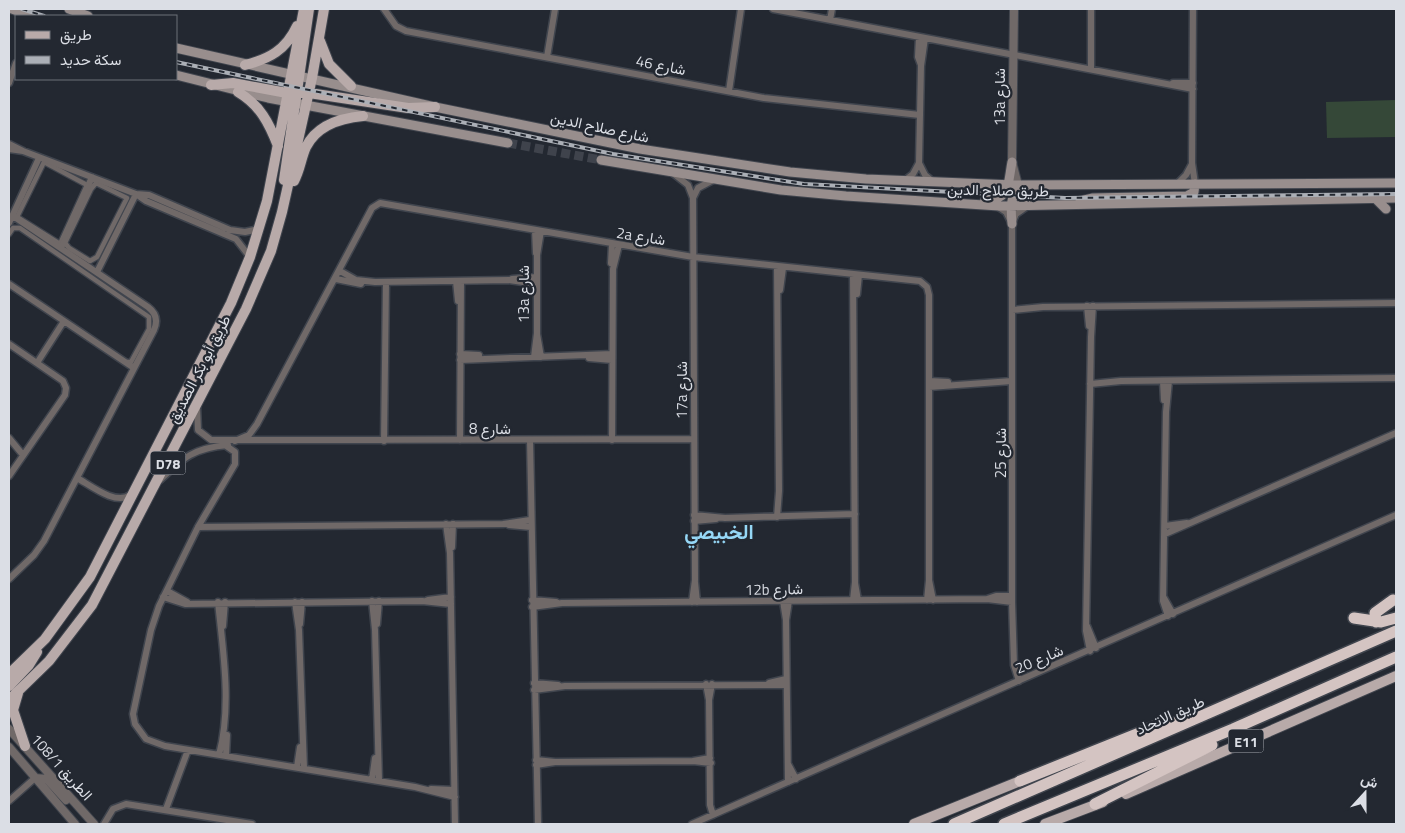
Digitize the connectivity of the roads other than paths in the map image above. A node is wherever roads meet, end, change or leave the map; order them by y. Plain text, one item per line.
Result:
1 (69, 9) edge
2 (324, 9) edge
3 (384, 9) edge
4 (556, 9) edge
5 (741, 9) edge
6 (773, 9) edge
7 (832, 9) edge
8 (1014, 9) edge
9 (1091, 9) edge
10 (1193, 9) edge
11 (305, 10) edge
12 (85, 15) edge
13 (830, 20) junction
14 (319, 37) junction
15 (922, 37) junction
16 (178, 48) edge
17 (1013, 54) junction
18 (547, 57) junction
19 (245, 65) junction
20 (15, 66) edge
21 (1091, 69) junction
22 (295, 75) junction
23 (178, 76) edge
24 (312, 78) junction
25 (9, 83) edge
26 (211, 85) junction
27 (351, 86) junction
28 (1193, 86) junction
29 (728, 91) junction
30 (238, 92) junction
31 (298, 92) junction
32 (309, 93) junction
33 (286, 97) junction
34 (302, 105) junction
35 (435, 107) junction
36 (920, 115) junction
37 (363, 116) junction
38 (508, 143) tunnel mouth
39 (9, 144) edge
40 (278, 148) junction
41 (9, 149) edge
42 (23, 151) junction
43 (42, 160) junction
44 (601, 160) tunnel mouth
45 (1012, 162) junction
46 (919, 163) junction
47 (1192, 163) junction
48 (673, 173) junction
49 (1068, 176) dead end
50 (94, 180) junction
51 (713, 180) junction
52 (904, 181) junction
53 (936, 182) junction
54 (1396, 182) edge
55 (1177, 184) junction
56 (1195, 184) junction
57 (1008, 185) junction
58 (1022, 185) junction
59 (1060, 185) junction
60 (136, 194) junction
61 (285, 198) junction
62 (693, 198) junction
63 (1396, 198) edge
64 (1376, 199) junction
65 (911, 200) junction
66 (1074, 205) junction
67 (994, 206) junction
68 (1010, 206) junction
69 (1030, 206) junction
70 (1386, 210) dead end
71 (13, 216) junction
72 (197, 219) junction
73 (9, 223) edge
74 (1012, 224) junction
75 (259, 229) junction
76 (538, 230) junction
77 (9, 234) edge
78 (616, 245) junction
79 (60, 248) junction
80 (250, 257) junction
81 (693, 257) junction
82 (780, 268) junction
83 (340, 271) junction
84 (97, 272) junction
85 (856, 275) junction
86 (336, 279) junction
87 (537, 280) junction
88 (459, 281) junction
89 (9, 282) edge
90 (380, 282) junction
91 (1396, 303) edge
92 (1090, 306) junction
93 (1012, 307) junction
94 (64, 321) junction
95 (9, 344) edge
96 (460, 357) junction
97 (537, 357) junction
98 (612, 357) junction
99 (37, 363) junction
100 (134, 368) junction
101 (1396, 378) edge
102 (1166, 381) junction
103 (1090, 382) junction
104 (1012, 383) junction
105 (929, 384) junction
106 (197, 404) junction
107 (1396, 433) edge
108 (9, 438) edge
109 (694, 439) junction
110 (384, 440) junction
111 (460, 440) junction
112 (530, 440) junction
113 (612, 440) junction
114 (235, 441) junction
115 (287, 441) junction
116 (225, 445) junction
117 (23, 455) junction
118 (9, 476) edge
119 (77, 478) junction
120 (158, 482) junction
121 (135, 492) junction
122 (855, 516) junction
123 (1396, 516) edge
124 (780, 517) junction
125 (694, 518) junction
126 (531, 523) junction
127 (1190, 523) junction
128 (450, 524) junction
129 (1165, 526) junction
130 (198, 527) junction
131 (1165, 534) junction
132 (9, 579) edge
133 (165, 594) junction
134 (1012, 599) junction
135 (855, 600) junction
136 (930, 600) junction
137 (1393, 600) dead end
138 (375, 601) junction
139 (451, 601) junction
140 (786, 601) junction
141 (222, 602) junction
142 (299, 602) junction
143 (695, 602) junction
144 (532, 604) junction
145 (1171, 615) junction
146 (1354, 618) dead end
147 (1396, 618) edge
148 (1376, 622) junction
149 (1396, 631) edge
150 (38, 646) junction
151 (1093, 649) junction
152 (1396, 657) edge
153 (9, 674) edge
154 (1396, 676) edge
155 (1019, 681) junction
156 (786, 682) junction
157 (709, 684) junction
158 (9, 686) edge
159 (534, 686) junction
160 (22, 687) junction
161 (9, 700) edge
162 (1189, 723) junction
163 (9, 729) edge
164 (1233, 729) junction
165 (24, 746) junction
166 (9, 747) edge
167 (188, 750) junction
168 (222, 755) junction
169 (710, 760) junction
170 (536, 763) junction
171 (788, 764) junction
172 (301, 768) junction
173 (36, 778) junction
174 (796, 779) junction
175 (375, 780) junction
176 (1020, 781) joint
177 (788, 782) junction
178 (454, 793) junction
179 (9, 802) edge
180 (1095, 804) junction
181 (166, 809) junction
182 (716, 813) junction
183 (85, 814) junction
184 (75, 824) edge
185 (94, 824) edge
186 (104, 824) edge
187 (252, 824) edge
188 (455, 824) edge
189 (538, 824) edge
190 (692, 824) edge
191 (914, 824) edge
192 (954, 824) edge
193 (1004, 824) edge
194 (1045, 824) edge

1 - 12 main road
2 - 14 main road
3 - 18 street, شارع 46
4 - 18 street
5 - 29 street
6 - 13 street
7 - 13 street
8 - 17 street, 13a شارع
9 - 21 street
10 - 28 street
11 - 19 main road
11 - 22 main road, طريق أبو بكر الصديق / D78
13 - 15 street
14 - 24 main road
14 - 27 main road
15 - 17 street
15 - 36 street
16 - 19 main road, شارع صلاح الدين
17 - 21 street
17 - 45 street, 13a شارع
18 - 29 street, شارع 46
19 - 22 main road, شارع صلاح الدين
20 - 25 street
21 - 28 street
22 - 24 main road, شارع صلاح الدين
22 - 31 main road
22 - 33 main road, طريق أبو بكر الصديق / D78
23 - 26 main road
24 - 27 main road, شارع صلاح الدين
24 - 32 main road
26 - 30 main road
26 - 33 main road
27 - 35 main road, شارع صلاح الدين
28 - 47 street
29 - 36 street, شارع 46
30 - 33 main road
30 - 40 main road
31 - 32 main road
31 - 33 main road
31 - 34 main road
32 - 34 main road
32 - 35 main road
33 - 34 main road
33 - 40 main road, طريق أبو بكر الصديق / D78
34 - 37 main road
34 - 61 main road
35 - 52 main road, شارع صلاح الدين
36 - 46 street
37 - 38 main road
37 - 61 main road
39 - 42 street
40 - 75 main road, طريق أبو بكر الصديق / D78
41 - 42 street
42 - 43 street
43 - 43 street
43 - 50 street
43 - 71 street
44 - 48 main road, طريق صلاح الدين
45 - 57 main road
45 - 58 street, 13a شارع
46 - 52 street
46 - 53 street
47 - 55 street
47 - 56 street
48 - 51 main road, طريق صلاح الدين
48 - 62 street
49 - 59 main road
50 - 50 street
50 - 60 street
50 - 79 street
51 - 62 street
51 - 65 main road, طريق صلاح الدين
52 - 53 main road, شارع صلاح الدين
53 - 57 main road, شارع صلاح الدين
54 - 56 main road, طريق صلاح الدين
55 - 56 main road, طريق صلاح الدين
55 - 59 main road, طريق صلاح الدين
56 - 66 main road
57 - 58 main road, شارع صلاح الدين
57 - 65 main road
58 - 59 main road, طريق صلاح الدين
58 - 68 main road
60 - 72 street
60 - 84 street
61 - 106 main road, طريق أبو بكر الصديق / D78
62 - 81 street, 17a شارع
63 - 64 main road, طريق صلاح الدين
64 - 66 main road, طريق صلاح الدين
64 - 70 main road
65 - 67 main road, طريق صلاح الدين
66 - 69 main road, طريق صلاح الدين
67 - 68 main road, طريق صلاح الدين
67 - 74 street
68 - 69 main road, طريق صلاح الدين
68 - 74 main road
69 - 74 street
71 - 73 street
71 - 79 street
72 - 75 street
72 - 80 street
74 - 93 street, شارع 25
75 - 80 main road, طريق أبو بكر الصديق / D78
76 - 78 street, 2a شارع
76 - 83 street, 2a شارع
76 - 87 street, 13a شارع
77 - 89 street
78 - 81 street, 2a شارع
78 - 98 street
79 - 84 street
80 - 121 main road, طريق أبو بكر الصديق / D78
81 - 82 street, 2a شارع
81 - 109 street, 17a شارع
82 - 85 street, 2a شارع
82 - 124 street
83 - 86 street
83 - 90 street
84 - 100 street
85 - 105 street, 2a شارع
85 - 122 street
86 - 90 street
86 - 114 street
87 - 88 street
87 - 97 street, 13a شارع
88 - 90 street
88 - 96 street
89 - 94 street
90 - 110 street
91 - 92 street
92 - 93 street
92 - 103 street
93 - 104 street, شارع 25
94 - 99 street
94 - 100 street
95 - 99 street
96 - 97 street
96 - 111 street
97 - 98 street
98 - 113 street
99 - 117 street
100 - 119 street
101 - 102 street
102 - 103 street
102 - 129 street
103 - 151 street
104 - 105 street
104 - 134 street, شارع 25
105 - 136 street
106 - 114 street, شارع 8
106 - 120 main road, طريق أبو بكر الصديق / D78
107 - 127 street
108 - 117 street
109 - 113 street, شارع 8
109 - 125 street, 17a شارع
110 - 111 street, شارع 8
110 - 115 street, شارع 8
111 - 112 street, شارع 8
112 - 113 street, شارع 8
112 - 126 street
114 - 115 street, شارع 8
115 - 116 street, شارع 8
116 - 120 street, شارع 8
116 - 130 street
117 - 118 street
119 - 121 street
119 - 132 street
120 - 160 main road, طريق أبو بكر الصديق / D78
121 - 150 main road, طريق أبو بكر الصديق / D78
122 - 124 street
122 - 135 street
123 - 145 street, شارع 20
124 - 125 street
125 - 143 street, 17a شارع
126 - 128 street
126 - 144 street
127 - 129 street
127 - 131 street
128 - 130 street
128 - 139 street
129 - 131 street
130 - 133 street
131 - 145 street
133 - 141 street
133 - 167 street
134 - 136 street, 12b شارع
134 - 155 street, شارع 25
135 - 136 street, 12b شارع
135 - 140 street, 12b شارع
137 - 148 highway
138 - 139 street
138 - 142 street
138 - 175 street
139 - 178 street
140 - 143 street, 12b شارع
140 - 156 street
141 - 142 street
141 - 168 street
142 - 172 street
143 - 144 street, 12b شارع
144 - 159 street
145 - 151 street, شارع 20
146 - 148 highway
147 - 148 highway
149 - 162 highway, طريق الاتحاد / E11
150 - 153 main road, طريق أبو بكر الصديق / D78
150 - 158 main road
151 - 155 street, شارع 20
152 - 164 highway, E11
154 - 180 main road, E11
155 - 174 street, شارع 20
156 - 157 street
156 - 171 street
157 - 159 street
157 - 169 street
159 - 170 street
160 - 161 main road, طريق أبو بكر الصديق / D78
160 - 165 main road
162 - 176 highway
162 - 192 highway, طريق الاتحاد / E11
163 - 165 street, 108/1 الطريق
164 - 180 highway
164 - 193 highway, E11
165 - 183 street, 108/1 الطريق
166 - 173 street, 108/1 الطريق
167 - 168 street
167 - 181 street
168 - 172 street
169 - 170 street
169 - 182 street
170 - 189 street
171 - 174 street
171 - 177 street
172 - 175 street
173 - 179 street
173 - 183 street
173 - 184 street, 108/1 الطريق
174 - 177 street, شارع 20
175 - 178 street
176 - 191 main road
177 - 182 street, شارع 20
178 - 188 street
180 - 194 main road, E11
181 - 186 street
181 - 187 street
182 - 190 street, شارع 20
183 - 185 street, 108/1 الطريق

